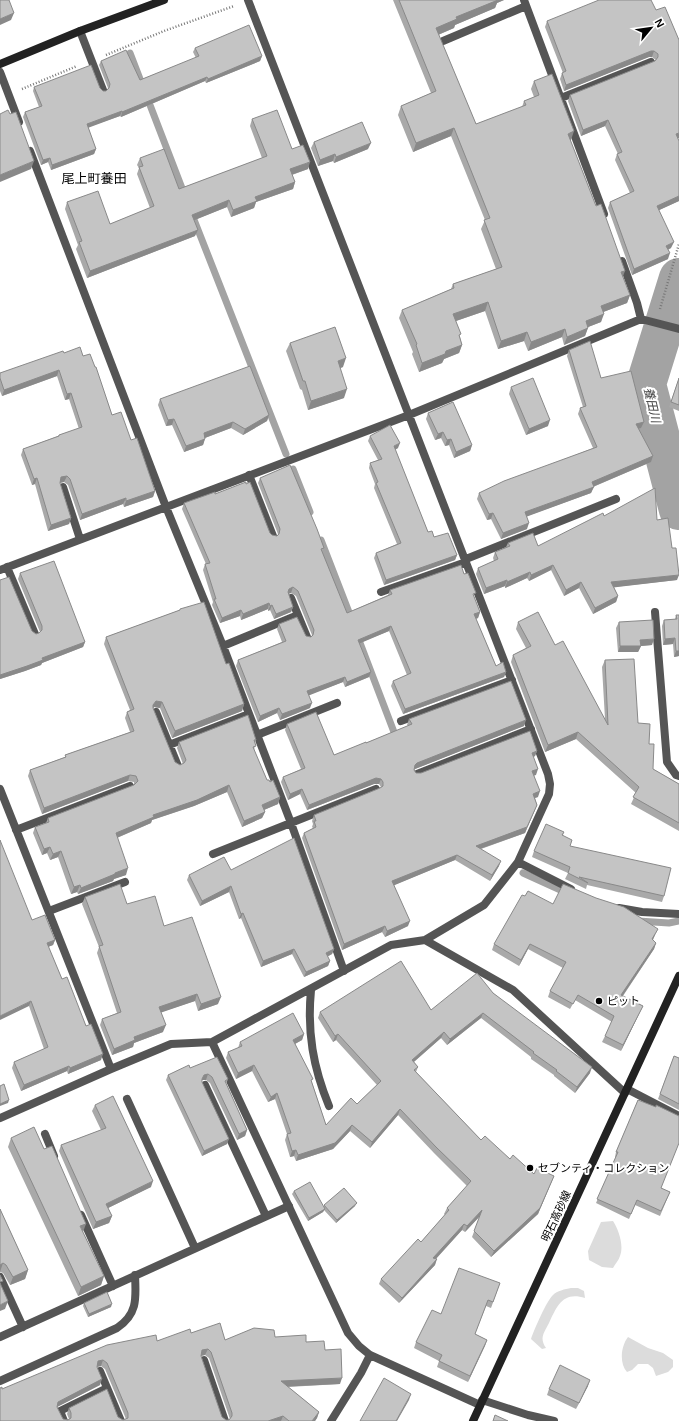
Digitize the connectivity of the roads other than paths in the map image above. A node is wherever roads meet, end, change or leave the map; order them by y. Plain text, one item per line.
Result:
1 (164, 0) edge
2 (248, 0) edge
3 (525, 3) edge
4 (80, 31) junction
5 (443, 41) edge
6 (651, 62) edge
7 (0, 64) edge
8 (0, 72) edge
9 (103, 90) edge
10 (561, 98) junction
11 (23, 132) edge
12 (28, 146) edge
13 (608, 222) edge
14 (618, 252) edge
15 (642, 319) junction
16 (679, 329) edge
17 (410, 415) junction
18 (249, 475) junction
19 (62, 487) edge
20 (616, 499) dead end
21 (166, 507) junction
22 (273, 536) edge
23 (80, 539) junction
24 (466, 561) junction
25 (4, 568) edge
26 (381, 592) dead end
27 (291, 598) edge
28 (655, 612) dead end
29 (298, 615) junction
30 (35, 634) edge
31 (307, 637) edge
32 (223, 646) junction
33 (512, 680) junction
34 (338, 703) dead end
35 (156, 712) edge
36 (249, 714) junction
37 (401, 720) dead end
38 (531, 729) junction
39 (257, 735) junction
40 (169, 745) junction
41 (178, 766) edge
42 (417, 774) edge
43 (679, 776) edge
44 (130, 786) edge
45 (0, 789) edge
46 (376, 789) edge
47 (291, 822) junction
48 (16, 830) junction
49 (214, 854) dead end
50 (518, 862) junction
51 (125, 882) edge
52 (580, 893) edge
53 (610, 905) edge
54 (49, 911) junction
55 (679, 914) edge
56 (425, 940) junction
57 (344, 970) junction
58 (679, 976) edge
59 (310, 990) junction
60 (212, 1042) junction
61 (111, 1069) junction
62 (205, 1085) edge
63 (626, 1091) junction
64 (127, 1099) dead end
65 (329, 1106) dead end
66 (679, 1116) edge
67 (0, 1118) edge
68 (45, 1134) dead end
69 (58, 1163) edge
70 (77, 1206) edge
71 (289, 1206) junction
72 (266, 1216) junction
73 (195, 1248) junction
74 (135, 1276) junction
75 (0, 1277) edge
76 (113, 1286) junction
77 (23, 1327) junction
78 (0, 1337) edge
79 (370, 1355) junction
80 (204, 1360) edge
81 (100, 1371) edge
82 (0, 1381) edge
83 (107, 1388) junction
84 (481, 1403) junction
85 (64, 1421) edge
86 (120, 1421) edge
87 (225, 1421) edge
88 (331, 1421) edge
89 (473, 1421) edge
90 (554, 1421) edge

1 - 4 main road
2 - 17 street
3 - 5 street
3 - 10 street
4 - 7 main road
4 - 9 street
6 - 10 street
8 - 11 street
10 - 13 street
12 - 21 street
14 - 15 street
15 - 16 street
15 - 17 street
17 - 18 street
17 - 24 street
18 - 21 street
18 - 22 street
19 - 23 street
20 - 24 street
21 - 23 street
21 - 32 street
23 - 25 street
24 - 26 street
24 - 33 street
25 - 30 street
27 - 29 street
28 - 43 street
29 - 31 street
29 - 32 street
32 - 36 street
33 - 37 street
33 - 38 street
34 - 39 street
35 - 40 street
36 - 39 street
36 - 40 street
38 - 42 street
38 - 50 street
39 - 47 street
40 - 41 street
44 - 48 street
45 - 48 street
46 - 47 street
47 - 49 street
47 - 57 street
48 - 54 street
50 - 52 street
50 - 56 street
51 - 54 street
53 - 55 street
54 - 61 street
56 - 57 street
56 - 63 street
57 - 59 street
58 - 63 main road, 明石高砂線
59 - 60 street
59 - 65 street
60 - 61 street
60 - 71 street
61 - 67 street
62 - 72 street
63 - 66 street
63 - 84 main road, 明石高砂線
64 - 73 street
68 - 69 street
70 - 76 street
71 - 72 street
71 - 79 street
72 - 73 street
73 - 74 street
74 - 76 street
74 - 82 street
75 - 77 street
76 - 77 street
77 - 78 street
79 - 84 street
79 - 88 street
80 - 87 street
81 - 83 street
83 - 85 street
83 - 86 street
84 - 89 main road, 明石高砂線
84 - 90 street

